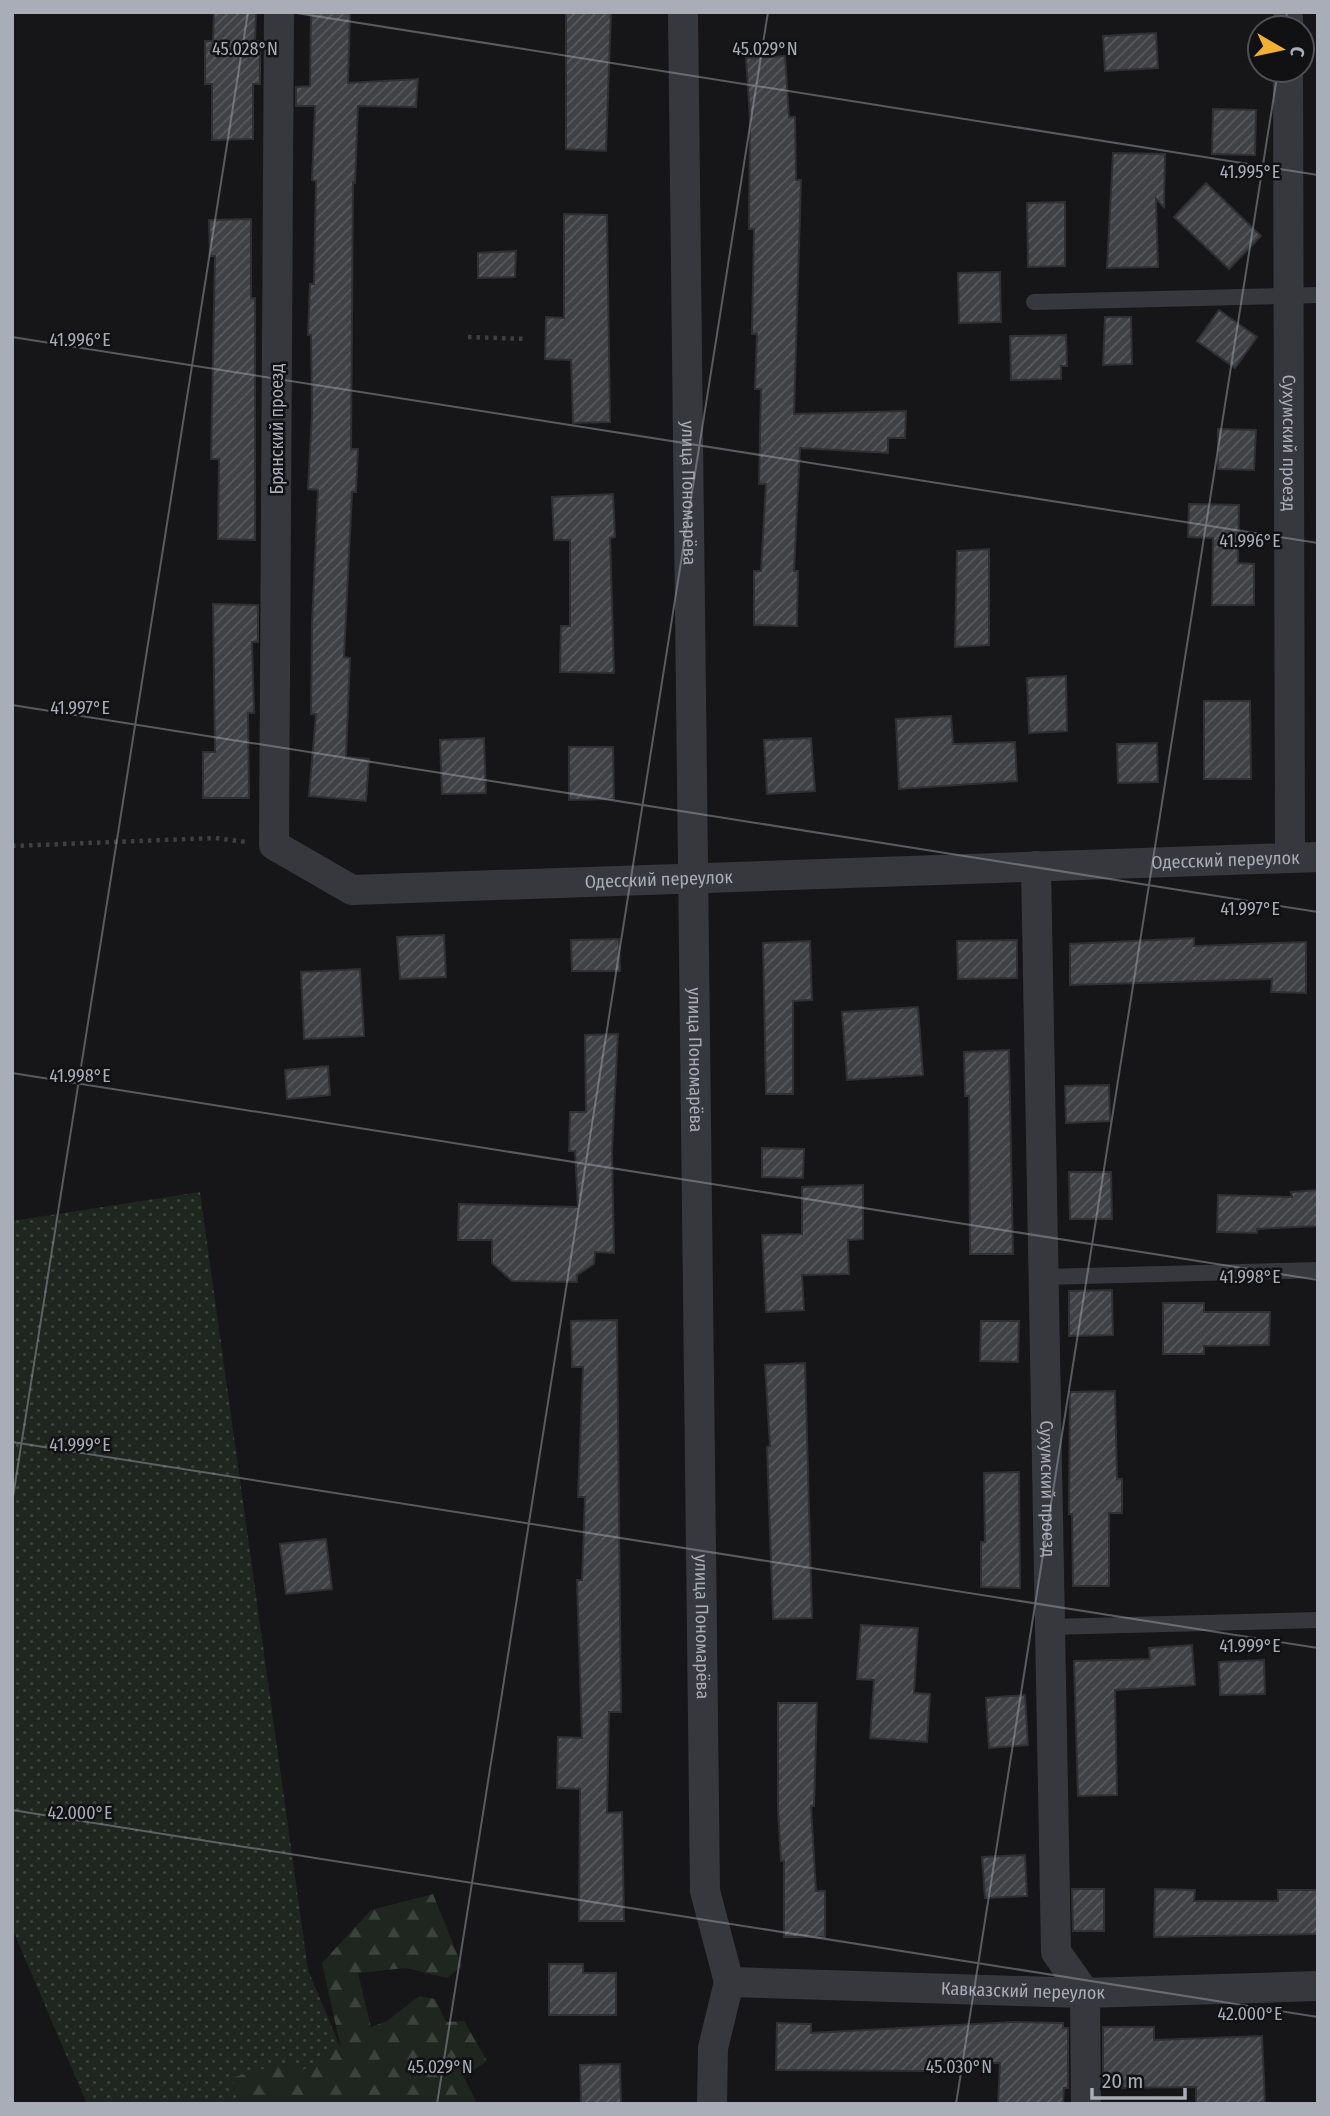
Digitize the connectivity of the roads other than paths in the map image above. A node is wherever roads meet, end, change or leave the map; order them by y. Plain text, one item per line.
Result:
1 (279, 12) edge
2 (683, 12) edge
3 (1290, 84) edge
4 (1303, 296) edge
5 (1034, 302) dead end
6 (274, 845) joint
7 (1304, 857) edge
8 (1036, 866) junction
9 (692, 879) junction
10 (1318, 1270) edge
11 (1042, 1277) junction
12 (1318, 1620) edge
13 (1049, 1627) junction
14 (729, 1982) junction
15 (1318, 1986) edge
16 (1085, 1993) junction
17 (712, 2104) edge
18 (1086, 2104) edge

1 - 6 street, Брянский проезд
2 - 9 street, улица Пономарёва
3 - 4 street, Сухумский проезд
4 - 5 lane
4 - 7 street, Сухумский проезд
6 - 9 street, Одесский переулок
7 - 8 street, Одесский переулок
8 - 9 street, Одесский переулок
8 - 11 street, Сухумский проезд
9 - 14 street, улица Пономарёва
10 - 11 lane
11 - 13 street, Сухумский проезд
12 - 13 lane
13 - 16 street, Сухумский проезд
14 - 16 street, Кавказский переулок
14 - 17 street, улица Пономарёва
15 - 16 street, Кавказский переулок
16 - 18 street

